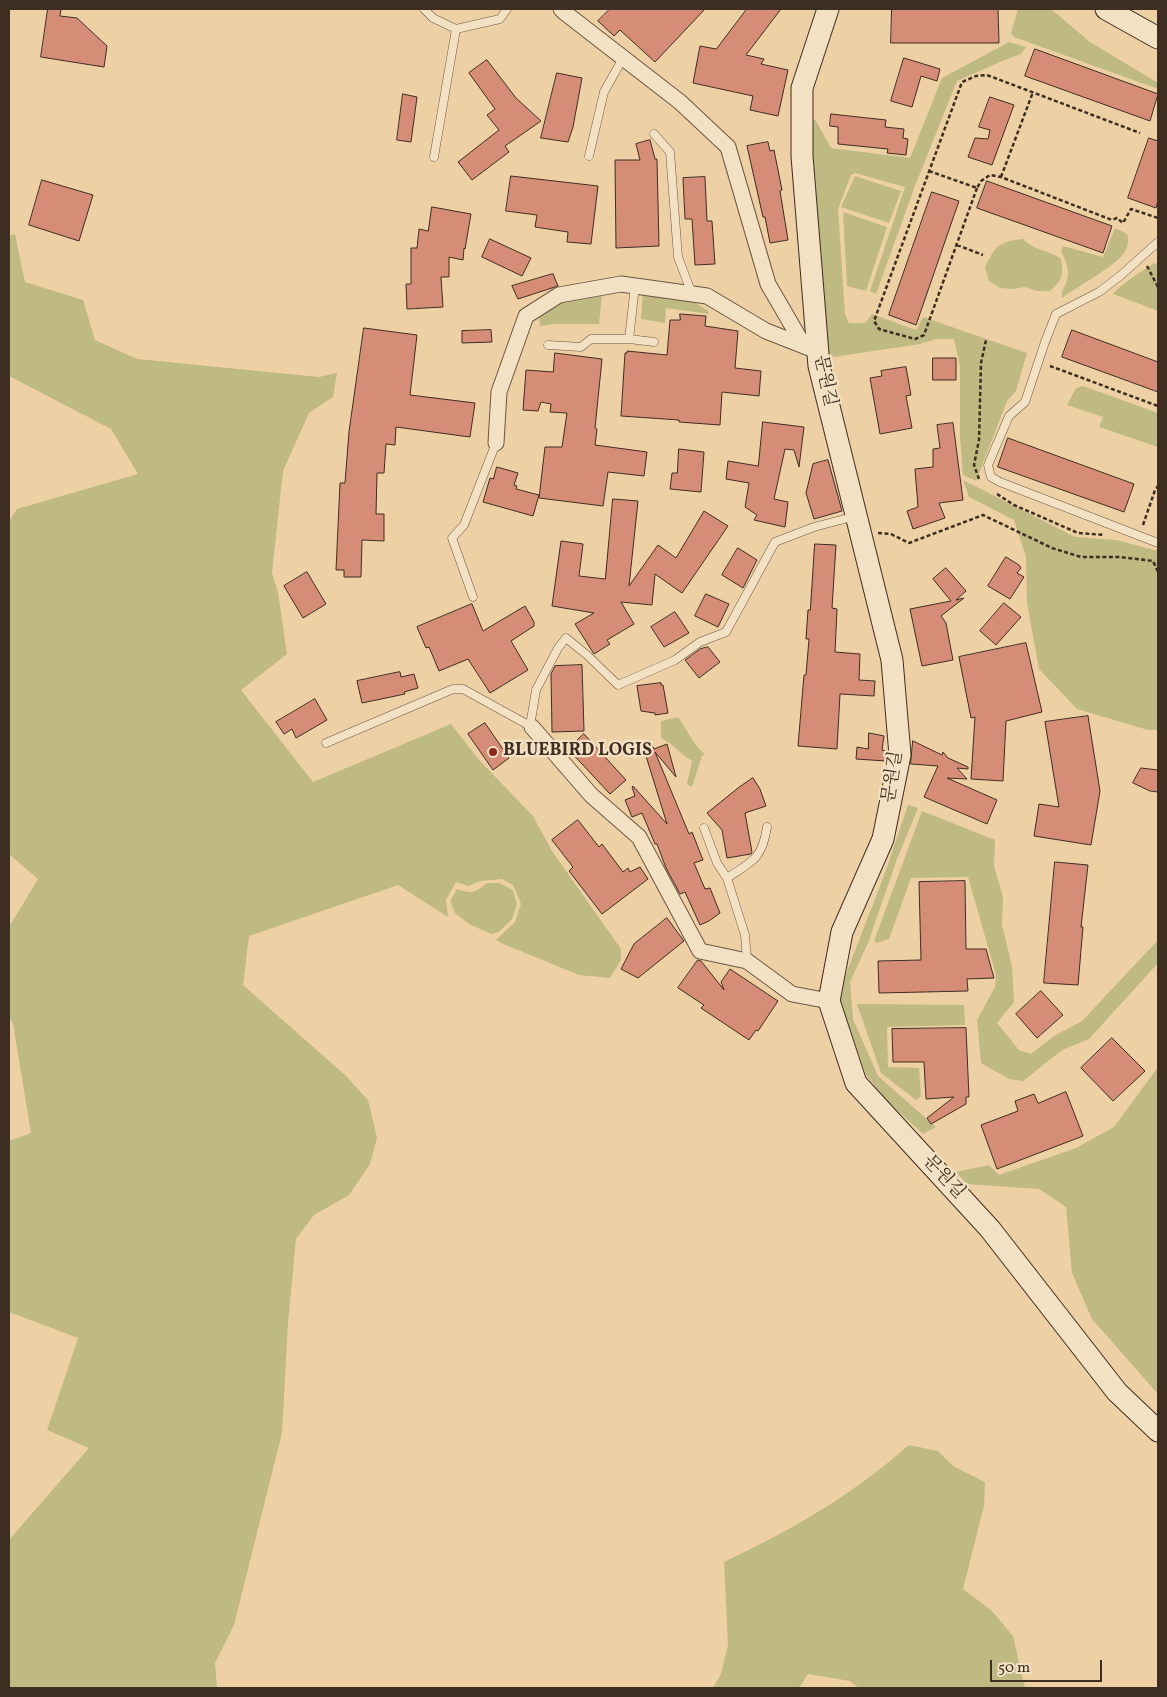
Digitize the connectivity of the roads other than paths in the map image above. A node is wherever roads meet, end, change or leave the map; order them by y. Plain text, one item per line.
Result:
1 (424, 9) edge
2 (507, 9) edge
3 (561, 9) edge
4 (828, 9) edge
5 (1106, 9) edge
6 (456, 29) junction
7 (1158, 38) edge
8 (623, 58) junction
9 (654, 134) dead end
10 (589, 156) dead end
11 (434, 157) dead end
12 (1158, 242) edge
13 (635, 286) junction
14 (692, 294) junction
15 (629, 339) junction
16 (654, 342) dead end
17 (548, 345) dead end
18 (811, 349) junction
19 (496, 443) joint
20 (859, 524) junction
21 (1158, 543) edge
22 (473, 598) dead end
23 (531, 726) junction
24 (326, 743) dead end
25 (767, 827) dead end
26 (704, 828) dead end
27 (727, 878) junction
28 (747, 960) junction
29 (829, 1000) junction
30 (1158, 1431) edge

1 - 6 lane
2 - 6 lane
3 - 8 street
4 - 18 street, 문원길
5 - 7 street
6 - 11 lane
8 - 10 lane
8 - 18 street
9 - 14 lane
12 - 21 lane
13 - 14 street
13 - 15 lane
13 - 19 street
14 - 18 street
15 - 16 lane
15 - 17 lane
18 - 20 street, 문원길
19 - 22 lane
20 - 23 lane
20 - 29 street, 문원길
23 - 24 lane
23 - 28 street
25 - 27 lane
26 - 27 lane
27 - 28 lane
28 - 29 street
29 - 30 street, 문원길

